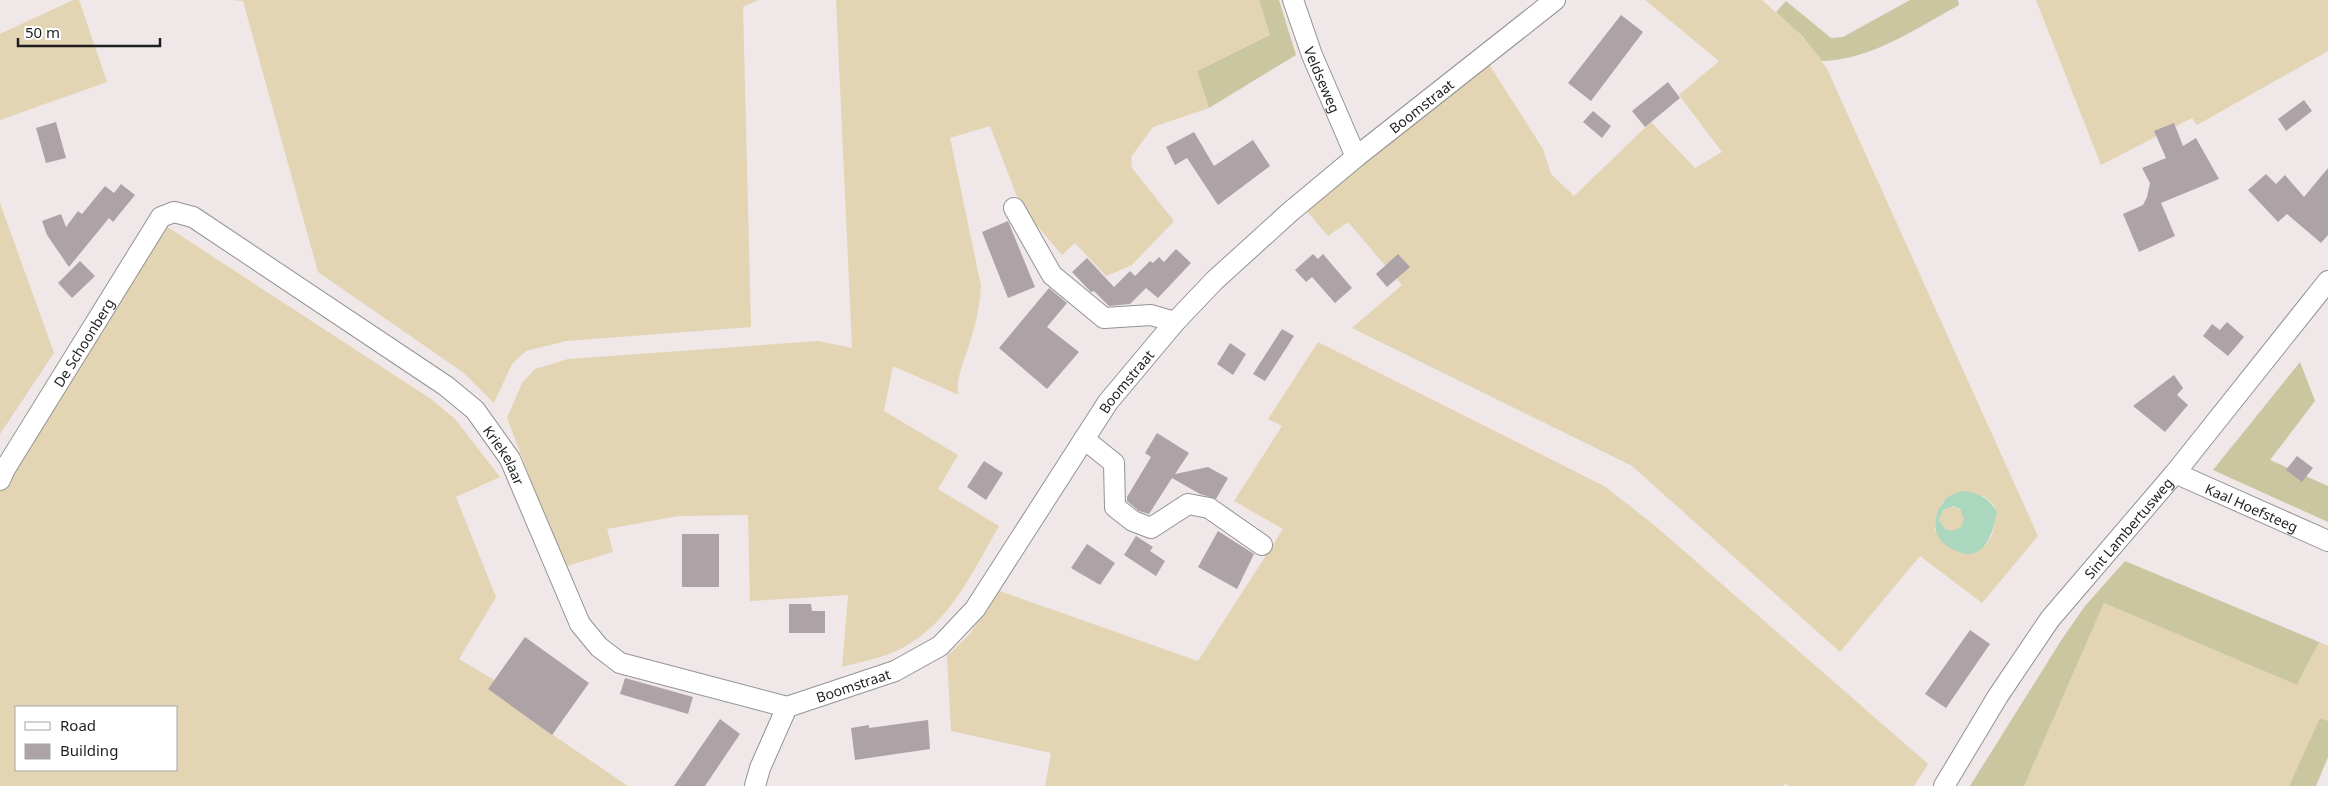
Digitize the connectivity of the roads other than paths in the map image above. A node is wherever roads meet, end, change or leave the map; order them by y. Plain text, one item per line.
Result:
1 (1293, 0) edge
2 (1555, 0) edge
3 (1356, 157) junction
4 (1014, 208) dead end
5 (174, 212) joint
6 (2328, 281) edge
7 (1175, 322) junction
8 (1084, 439) junction
9 (2175, 473) junction
10 (0, 480) edge
11 (2328, 541) edge
12 (1262, 545) dead end
13 (787, 707) junction
14 (755, 786) edge
15 (1944, 786) edge

1 - 3 street, Veldseweg
2 - 3 street, Boomstraat
3 - 7 street, Boomstraat
4 - 7 street
5 - 10 street, De Schoonberg
5 - 13 street, Kriekelaar
6 - 9 street, Sint Lambertusweg
7 - 8 street, Boomstraat
8 - 12 street
8 - 13 street, Boomstraat
9 - 11 street, Kaal Hoefsteeg
9 - 15 street, Sint Lambertusweg
13 - 14 street

